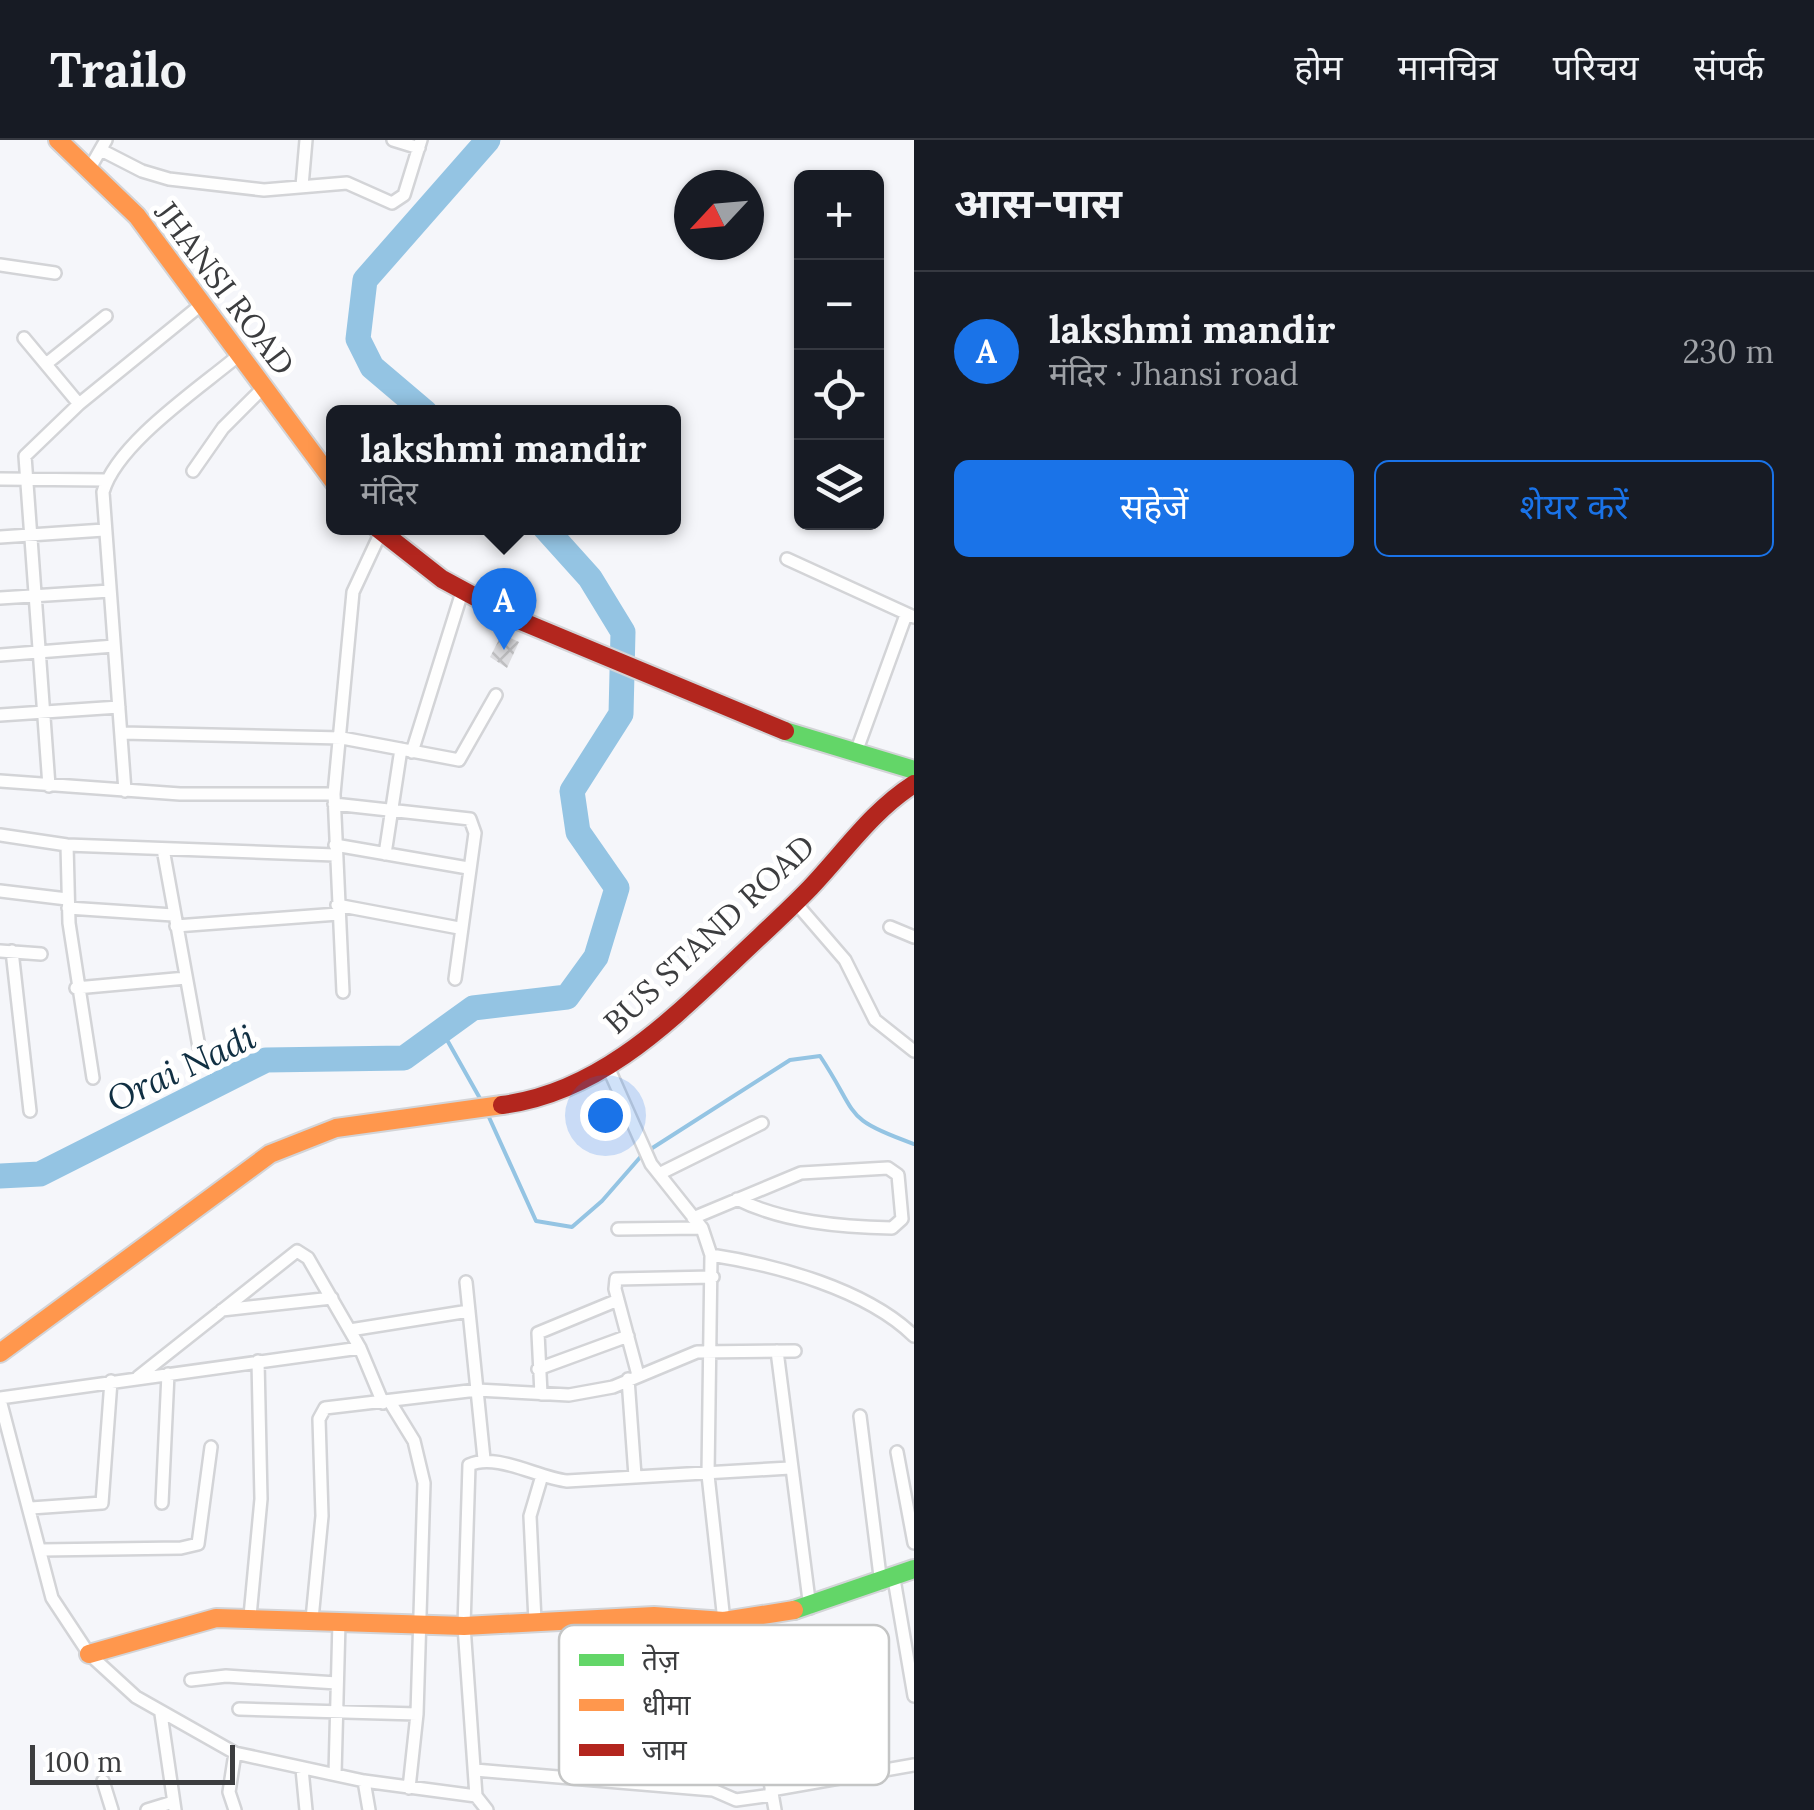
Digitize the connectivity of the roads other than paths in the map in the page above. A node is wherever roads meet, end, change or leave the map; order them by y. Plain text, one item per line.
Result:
1 (58, 140) edge
2 (306, 140) edge
3 (394, 140) edge
4 (420, 144) edge
5 (104, 145) edge
6 (90, 168) junction
7 (302, 186) junction
8 (0, 265) edge
9 (55, 273) dead end
10 (202, 304) junction
11 (106, 316) dead end
12 (24, 338) dead end
13 (239, 355) junction
14 (46, 364) junction
15 (264, 388) junction
16 (78, 404) junction
17 (194, 471) dead end
18 (326, 471) edge
19 (23, 478) junction
20 (0, 479) edge
21 (106, 480) junction
22 (104, 530) junction
23 (28, 535) junction
24 (377, 535) edge
25 (386, 535) edge
26 (0, 537) edge
27 (787, 560) dead end
28 (464, 589) junction
29 (110, 591) junction
30 (33, 597) junction
31 (0, 598) edge
32 (910, 616) edge
33 (114, 646) junction
34 (40, 653) junction
35 (0, 655) edge
36 (496, 695) dead end
37 (120, 708) junction
38 (46, 712) junction
39 (0, 714) edge
40 (122, 733) junction
41 (342, 738) junction
42 (407, 751) junction
43 (855, 755) junction
44 (914, 770) edge
45 (0, 782) edge
46 (914, 784) edge
47 (50, 786) junction
48 (125, 791) junction
49 (334, 799) junction
50 (392, 809) junction
51 (0, 836) edge
52 (67, 845) junction
53 (163, 850) junction
54 (335, 850) junction
55 (384, 854) junction
56 (468, 868) junction
57 (0, 891) edge
58 (795, 902) junction
59 (67, 903) junction
60 (338, 909) junction
61 (175, 920) junction
62 (890, 927) dead end
63 (459, 928) junction
64 (914, 937) edge
65 (6, 951) edge
66 (41, 954) dead end
67 (186, 978) junction
68 (455, 979) dead end
69 (76, 988) junction
70 (343, 992) dead end
71 (199, 1047) dead end
72 (914, 1051) edge
73 (608, 1068) junction
74 (93, 1078) dead end
75 (30, 1111) dead end
76 (762, 1123) dead end
77 (655, 1169) junction
78 (737, 1199) junction
79 (697, 1223) junction
80 (618, 1229) dead end
81 (711, 1255) junction
82 (713, 1276) junction
83 (466, 1282) dead end
84 (332, 1298) junction
85 (618, 1300) junction
86 (220, 1310) junction
87 (469, 1311) junction
88 (350, 1330) junction
89 (628, 1336) junction
90 (914, 1336) edge
91 (360, 1348) junction
92 (712, 1351) junction
93 (795, 1351) dead end
94 (777, 1352) junction
95 (0, 1353) edge
96 (258, 1361) junction
97 (538, 1368) junction
98 (168, 1374) junction
99 (138, 1377) junction
100 (633, 1377) junction
101 (111, 1382) junction
102 (477, 1390) junction
103 (542, 1394) junction
104 (0, 1399) edge
105 (387, 1402) junction
106 (860, 1416) dead end
107 (211, 1446) dead end
108 (897, 1452) dead end
109 (484, 1460) junction
110 (790, 1468) junction
111 (708, 1475) junction
112 (635, 1476) junction
113 (541, 1478) junction
114 (162, 1503) dead end
115 (31, 1508) junction
116 (914, 1544) edge
117 (41, 1550) junction
118 (914, 1569) edge
119 (888, 1582) junction
120 (810, 1608) junction
121 (250, 1616) junction
122 (312, 1619) junction
123 (535, 1620) junction
124 (724, 1621) junction
125 (339, 1622) junction
126 (418, 1624) junction
127 (726, 1625) edge
128 (464, 1626) junction
129 (90, 1654) junction
130 (192, 1680) dead end
131 (338, 1682) junction
132 (914, 1696) edge
133 (239, 1709) dead end
134 (161, 1714) junction
135 (417, 1714) junction
136 (336, 1715) junction
137 (234, 1752) junction
138 (914, 1764) edge
139 (302, 1769) junction
140 (889, 1769) edge
141 (475, 1770) junction
142 (335, 1774) junction
143 (559, 1777) edge
144 (103, 1781) dead end
145 (364, 1781) junction
146 (654, 1785) edge
147 (770, 1785) edge
148 (810, 1785) edge
149 (409, 1788) junction
150 (771, 1793) junction
151 (476, 1796) junction
152 (174, 1806) edge
153 (112, 1810) edge
154 (148, 1810) edge
155 (235, 1810) edge
156 (306, 1810) edge
157 (369, 1810) edge
158 (487, 1810) edge
159 (775, 1810) edge

1 - 6 street, JHANSI ROAD
2 - 7 street
3 - 4 street
4 - 7 street
5 - 6 street
5 - 7 street
6 - 10 street, JHANSI ROAD
8 - 9 street
10 - 13 street, JHANSI ROAD
10 - 16 street
11 - 14 street
12 - 14 street
13 - 15 street, JHANSI ROAD
13 - 21 street
14 - 16 street
15 - 17 street
15 - 18 street, JHANSI ROAD
16 - 19 street
19 - 20 street
19 - 21 street
19 - 23 street
21 - 22 street
22 - 23 street
22 - 29 street
23 - 26 street
23 - 30 street
24 - 41 street
25 - 28 street
27 - 32 street
28 - 42 street
28 - 43 street
29 - 30 street
29 - 33 street
30 - 31 street
30 - 34 street
32 - 43 street
33 - 34 street
33 - 37 street
34 - 35 street
34 - 38 street
36 - 42 street
37 - 38 street
37 - 40 street
38 - 39 street
38 - 47 street
40 - 41 street
40 - 48 street
41 - 42 street
41 - 49 street
42 - 50 street
43 - 44 street
45 - 47 street
46 - 58 street, BUS STAND ROAD
47 - 48 street
48 - 49 street
49 - 50 street
49 - 54 street
50 - 55 street
50 - 56 street
51 - 52 street
52 - 53 street
52 - 59 street
53 - 54 street
53 - 61 street
54 - 55 street
54 - 60 street
55 - 56 street
56 - 63 street
57 - 59 street
58 - 72 street
58 - 73 street, BUS STAND ROAD
59 - 61 street
59 - 69 street
60 - 61 street
60 - 63 street
60 - 70 street
61 - 67 street
62 - 64 street
63 - 68 street
65 - 66 street
65 - 75 street
67 - 69 street
67 - 71 street
69 - 74 street
73 - 77 street
73 - 95 street, BUS STAND ROAD
76 - 77 street
77 - 79 street
78 - 78 street
78 - 79 street
79 - 80 street
79 - 81 street
81 - 82 street
81 - 90 street
82 - 85 street
82 - 92 street
83 - 87 street
84 - 86 street
84 - 86 street
84 - 88 street
85 - 89 street
85 - 97 street
86 - 99 street
87 - 88 street
87 - 102 street
88 - 91 street
89 - 97 street
89 - 100 street
91 - 96 street
91 - 105 street
92 - 94 street
92 - 100 street
92 - 111 street
93 - 94 street
94 - 110 street
96 - 98 street
96 - 121 street
97 - 103 street
98 - 99 street
98 - 114 street
99 - 101 street
100 - 103 street
100 - 112 street
101 - 104 street
101 - 115 street
102 - 103 street
102 - 105 street
102 - 109 street
104 - 115 street
105 - 122 street
105 - 126 street
106 - 119 street
107 - 117 street
108 - 116 street
109 - 113 street
109 - 128 street
110 - 111 street
110 - 120 street
111 - 112 street
111 - 124 street
112 - 113 street
113 - 123 street
115 - 117 street
117 - 129 street
118 - 119 street
119 - 120 street
119 - 132 street
120 - 124 street
121 - 122 street
121 - 129 street
122 - 125 street
123 - 124 street
123 - 128 street
124 - 127 street
125 - 126 street
125 - 131 street
126 - 128 street
126 - 135 street
128 - 141 street
129 - 134 street
130 - 131 street
131 - 136 street
133 - 136 street
134 - 137 street
134 - 152 street
135 - 136 street
135 - 149 street
136 - 142 street
137 - 139 street
137 - 155 street
138 - 140 street
139 - 142 street
139 - 156 street
141 - 143 street
141 - 151 street
142 - 145 street
144 - 153 street
145 - 149 street
145 - 157 street
146 - 150 street
147 - 150 street
148 - 150 street
149 - 151 street
150 - 159 street
151 - 158 street
152 - 154 street

